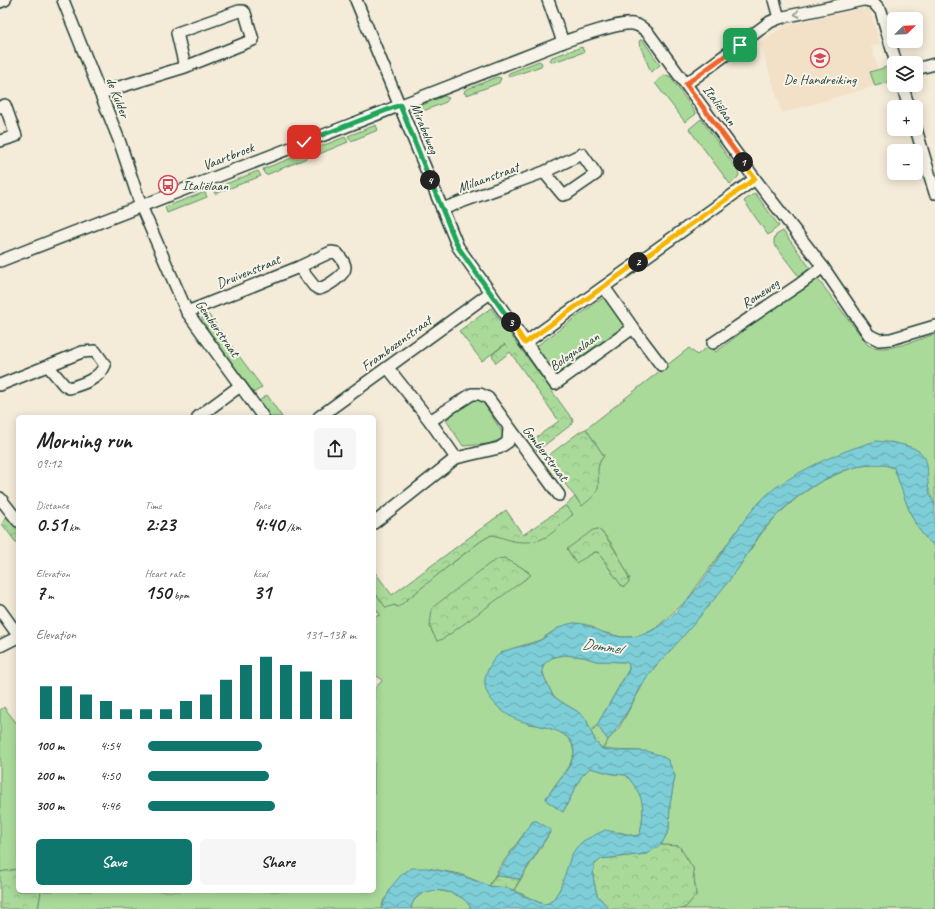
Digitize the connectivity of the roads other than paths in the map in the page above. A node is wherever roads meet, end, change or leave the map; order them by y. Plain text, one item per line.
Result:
1 (5, 0) edge
2 (63, 0) edge
3 (356, 0) edge
4 (548, 0) edge
5 (774, 0) edge
6 (864, 0) edge
7 (0, 2) edge
8 (779, 18) junction
9 (563, 42) junction
10 (894, 56) edge
11 (935, 64) edge
12 (185, 67) junction
13 (923, 67) edge
14 (686, 84) junction
15 (100, 93) junction
16 (400, 105) junction
17 (0, 107) edge
18 (918, 136) edge
19 (0, 141) edge
20 (544, 172) dead end
21 (755, 179) junction
22 (935, 193) edge
23 (141, 206) junction
24 (442, 209) junction
25 (0, 261) edge
26 (299, 267) dead end
27 (823, 267) junction
28 (604, 287) junction
29 (490, 293) junction
30 (187, 312) junction
31 (935, 326) edge
32 (633, 328) junction
33 (525, 343) junction
34 (713, 343) dead end
35 (661, 365) dead end
36 (48, 366) junction
37 (388, 368) junction
38 (0, 385) edge
39 (240, 386) junction
40 (201, 415) edge
41 (262, 415) edge
42 (322, 415) edge
43 (430, 421) junction
44 (509, 428) junction
45 (456, 458) junction
46 (559, 495) dead end
47 (0, 498) edge
48 (16, 518) edge
49 (376, 521) edge
50 (0, 610) edge
51 (16, 633) edge
52 (16, 637) edge
53 (0, 646) edge

1 - 7 street
2 - 15 street, de Kulder
3 - 16 street, Mirabelweg
4 - 9 street
5 - 8 street
6 -> 8 street
6 - 10 street
8 - 14 street
9 - 14 street, Italiëlaan
9 - 16 street, Italiëlaan
11 - 13 street
12 - 12 street
12 - 15 street
14 - 21 street, Italiëlaan
15 - 23 street, de Kulder
16 - 23 street, Vaartbroek
16 - 24 street, Mirabelweg
17 - 19 street
18 - 22 street
20 - 24 street, Milaanstraat
21 - 27 street, Italiëlaan
21 - 28 street
23 - 25 street, Vaartbroek
23 - 30 street, Gemberstraat
24 - 29 street, Mirabelweg
26 - 30 street, Druivenstraat
27 - 31 street, Italiëlaan
27 - 34 street, Romeweg
28 - 32 street
28 - 33 street
29 - 33 street, Mirabelweg
29 - 37 street, Frambozenstraat
30 - 39 street, Gemberstraat
32 - 33 street, Bolognalaan
32 - 35 street
36 - 36 street
36 - 38 street
37 - 42 street, Frambozenstraat
37 - 43 street
39 - 40 street
39 - 41 street, Gemberstraat
43 - 44 street, Gemberstraat
43 - 45 street
44 - 45 street, Gemberstraat
44 - 46 street, Gemberstraat
45 - 49 street, Gemberstraat
47 - 48 street
50 - 51 street
52 - 53 street

